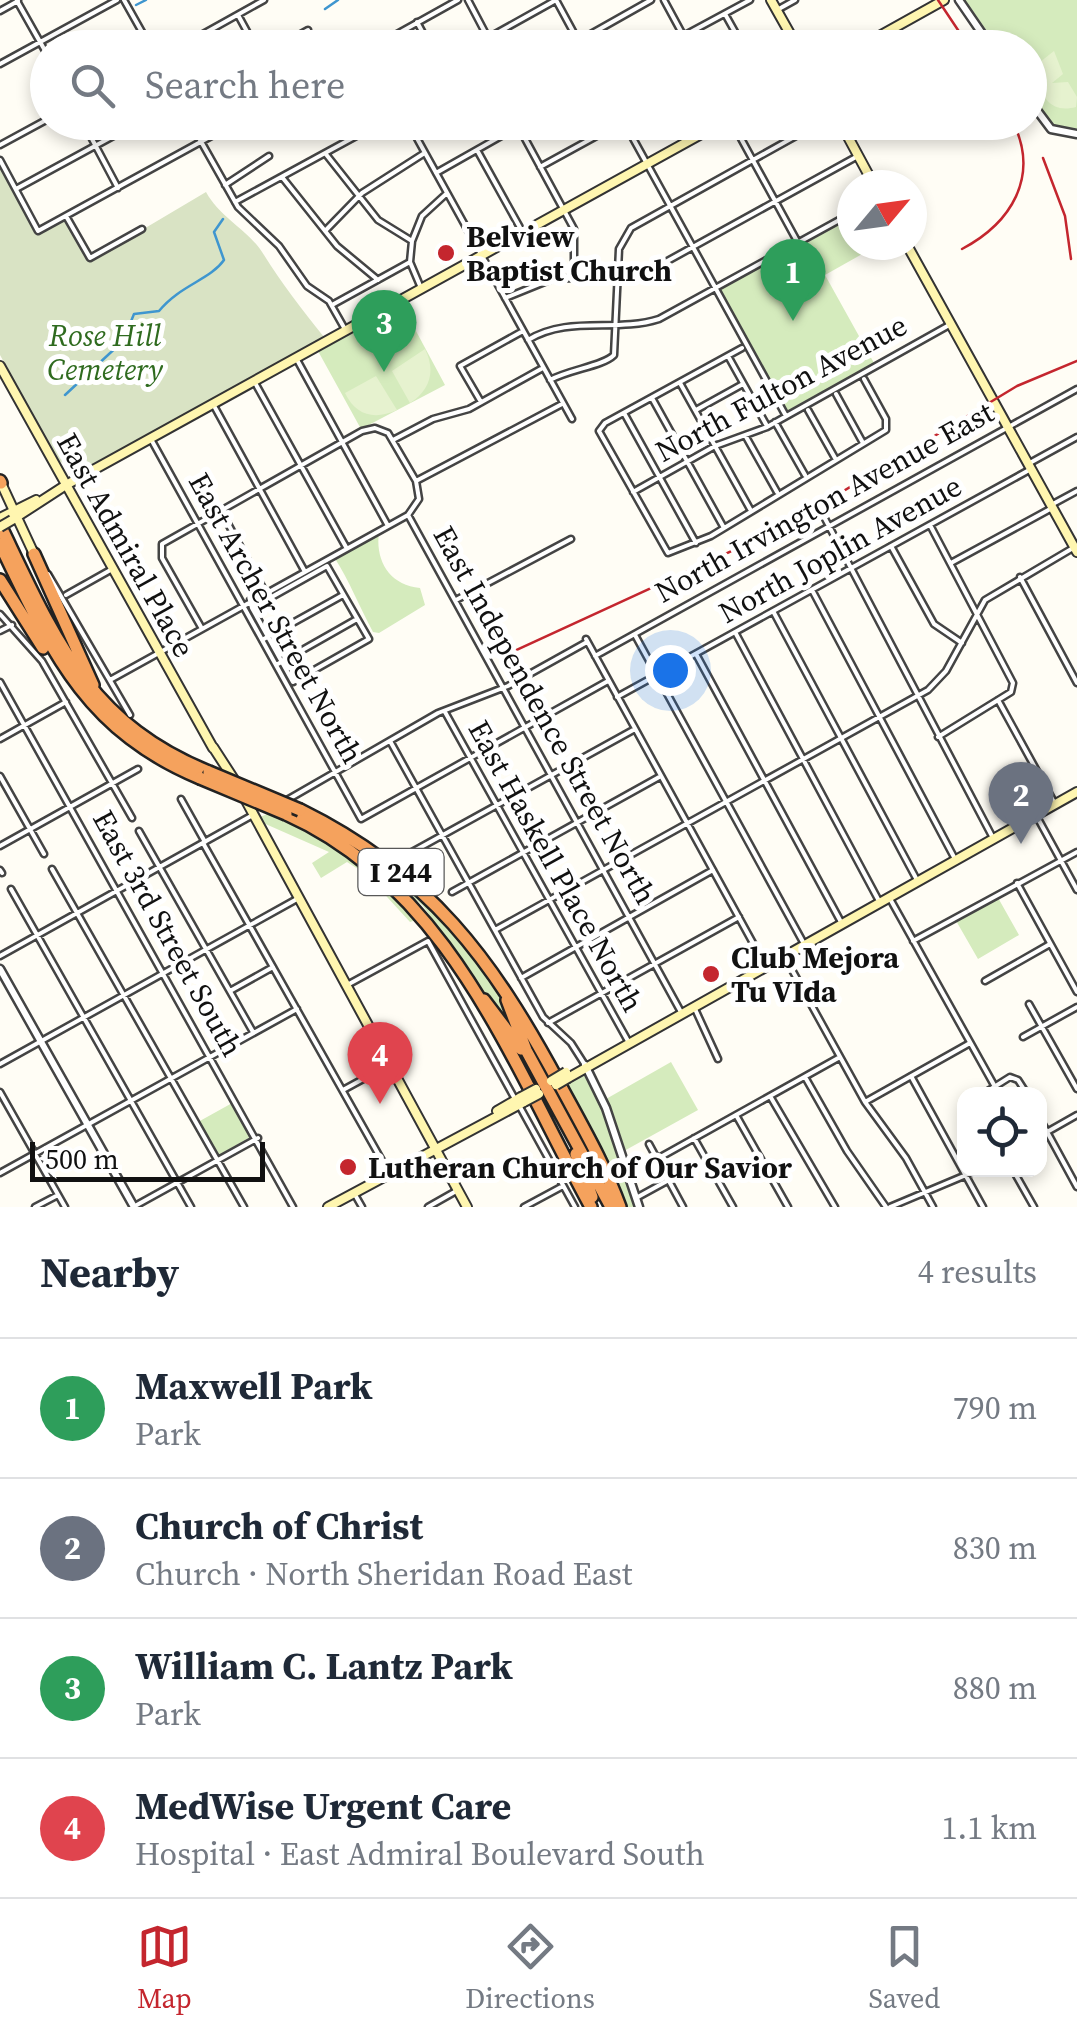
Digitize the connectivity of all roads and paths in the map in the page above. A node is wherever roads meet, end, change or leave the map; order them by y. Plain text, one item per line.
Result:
1 (18, 0) edge
2 (117, 0) edge
3 (124, 0) edge
4 (264, 0) edge
5 (458, 0) edge
6 (468, 0) edge
7 (556, 0) edge
8 (651, 0) edge
9 (664, 0) edge
10 (750, 0) edge
11 (772, 0) edge
12 (795, 0) edge
13 (944, 0) edge
14 (959, 0) edge
15 (0, 10) edge
16 (777, 10) junction
17 (725, 14) junction
18 (238, 15) junction
19 (417, 22) junction
20 (34, 30) edge
21 (62, 30) edge
22 (141, 30) edge
23 (211, 30) edge
24 (246, 30) edge
25 (403, 30) edge
26 (422, 30) edge
27 (484, 30) edge
28 (502, 30) edge
29 (572, 30) edge
30 (596, 30) edge
31 (681, 30) edge
32 (695, 30) edge
33 (734, 30) edge
34 (788, 30) edge
35 (890, 30) edge
36 (980, 30) edge
37 (30, 48) edge
38 (0, 64) edge
39 (1047, 123) edge
40 (30, 129) edge
41 (1077, 134) edge
42 (92, 140) edge
43 (106, 140) edge
44 (206, 140) edge
45 (349, 140) edge
46 (418, 140) edge
47 (493, 140) edge
48 (525, 140) edge
49 (591, 140) edge
50 (633, 140) edge
51 (690, 140) edge
52 (741, 140) edge
53 (788, 140) edge
54 (850, 140) edge
55 (202, 142) junction
56 (0, 145) edge
57 (95, 146) junction
58 (477, 150) junction
59 (325, 153) junction
60 (425, 153) junction
61 (268, 156) dead end
62 (858, 156) junction
63 (0, 160) edge
64 (752, 160) junction
65 (647, 164) junction
66 (540, 168) junction
67 (866, 170) edge
68 (436, 173) junction
69 (282, 177) junction
70 (226, 185) junction
71 (118, 188) junction
72 (16, 189) junction
73 (448, 194) junction
74 (358, 196) junction
75 (235, 202) junction
76 (776, 202) junction
77 (670, 205) junction
78 (564, 210) junction
79 (66, 216) junction
80 (837, 221) edge
81 (142, 229) dead end
82 (325, 230) junction
83 (523, 233) junction
84 (412, 241) junction
85 (798, 243) junction
86 (693, 247) junction
87 (482, 256) junction
88 (916, 260) edge
89 (410, 262) junction
90 (574, 277) junction
91 (618, 278) junction
92 (378, 280) junction
93 (422, 289) junction
94 (716, 289) junction
95 (506, 298) junction
96 (332, 305) junction
97 (618, 324) junction
98 (951, 324) junction
99 (346, 331) junction
100 (523, 331) junction
101 (528, 340) junction
102 (742, 348) dead end
103 (728, 356) junction
104 (296, 358) junction
105 (543, 368) junction
106 (1, 371) edge
107 (864, 378) dead end
108 (550, 380) junction
109 (254, 381) junction
110 (680, 383) junction
111 (743, 384) junction
112 (1077, 389) edge
113 (836, 394) dead end
114 (652, 398) junction
115 (480, 402) junction
116 (563, 403) junction
117 (213, 404) junction
118 (696, 410) junction
119 (808, 410) dead end
120 (624, 413) junction
121 (787, 416) junction
122 (572, 419) dead end
123 (775, 422) junction
124 (1008, 426) junction
125 (767, 427) junction
126 (744, 435) junction
127 (1077, 437) edge
128 (151, 439) junction
129 (393, 440) junction
130 (342, 442) junction
131 (863, 444) junction
132 (715, 446) junction
133 (836, 459) junction
134 (688, 462) junction
135 (300, 464) junction
136 (1030, 466) junction
137 (660, 476) junction
138 (806, 477) junction
139 (0, 481) edge
140 (416, 481) junction
141 (66, 486) junction
142 (259, 487) junction
143 (1077, 491) edge
144 (632, 492) junction
145 (778, 493) junction
146 (1052, 507) junction
147 (220, 509) junction
148 (750, 509) junction
149 (820, 511) dead end
150 (408, 515) junction
151 (8, 518) edge
152 (197, 522) junction
153 (387, 524) junction
154 (930, 525) junction
155 (829, 526) junction
156 (724, 528) junction
157 (571, 538) dead end
158 (696, 543) junction
159 (0, 544) edge
160 (891, 546) junction
161 (346, 547) junction
162 (1076, 548) edge
163 (34, 554) junction
164 (952, 563) junction
165 (114, 568) junction
166 (852, 568) junction
167 (304, 570) junction
168 (1020, 578) junction
169 (0, 580) edge
170 (812, 590) junction
171 (265, 592) junction
172 (344, 595) junction
173 (64, 596) junction
174 (250, 600) junction
175 (456, 600) junction
176 (242, 604) junction
177 (252, 608) junction
178 (773, 611) junction
179 (0, 614) edge
180 (976, 614) junction
181 (357, 619) junction
182 (12, 625) junction
183 (201, 628) junction
184 (0, 632) edge
185 (735, 632) junction
186 (634, 635) junction
187 (265, 638) junction
188 (962, 643) junction
189 (160, 651) junction
190 (696, 654) junction
191 (595, 656) junction
192 (278, 663) junction
193 (657, 676) junction
194 (110, 680) junction
195 (608, 681) junction
196 (0, 682) edge
197 (1077, 683) edge
198 (77, 687) junction
199 (505, 688) junction
200 (618, 697) junction
201 (915, 697) junction
202 (998, 700) junction
203 (66, 702) junction
204 (101, 703) junction
205 (446, 712) junction
206 (130, 715) dead end
207 (877, 718) junction
208 (24, 725) junction
209 (526, 727) junction
210 (635, 729) junction
211 (938, 737) junction
212 (0, 739) edge
213 (839, 739) junction
214 (390, 740) junction
215 (471, 758) junction
216 (801, 760) junction
217 (138, 769) dead end
218 (336, 772) junction
219 (552, 774) junction
220 (205, 775) junction
221 (0, 776) edge
222 (661, 776) junction
223 (764, 781) junction
224 (112, 784) junction
225 (416, 788) junction
226 (1077, 792) edge
227 (181, 800) dead end
228 (726, 802) junction
229 (1055, 804) junction
230 (497, 805) junction
231 (71, 806) junction
232 (1036, 815) junction
233 (132, 818) dead end
234 (252, 818) junction
235 (579, 822) junction
236 (687, 823) junction
237 (30, 830) junction
238 (139, 831) dead end
239 (442, 836) junction
240 (993, 838) junction
241 (204, 842) junction
242 (0, 846) edge
243 (523, 852) junction
244 (1077, 852) edge
245 (44, 854) dead end
246 (403, 857) dead end
247 (955, 859) junction
248 (1061, 861) junction
249 (160, 867) junction
250 (604, 869) junction
251 (52, 870) dead end
252 (713, 870) junction
253 (917, 880) junction
254 (468, 883) junction
255 (1017, 883) junction
256 (11, 889) dead end
257 (118, 890) junction
258 (1077, 890) edge
259 (452, 892) dead end
260 (889, 896) junction
261 (550, 899) junction
262 (298, 900) junction
263 (879, 902) junction
264 (77, 913) junction
265 (630, 916) junction
266 (739, 918) junction
267 (842, 922) junction
268 (250, 926) junction
269 (494, 930) junction
270 (37, 935) junction
271 (913, 941) junction
272 (804, 944) junction
273 (1050, 944) junction
274 (576, 947) junction
275 (206, 950) junction
276 (784, 954) junction
277 (0, 956) edge
278 (484, 957) junction
279 (657, 964) junction
280 (765, 965) junction
281 (273, 967) junction
282 (0, 969) edge
283 (165, 973) junction
284 (520, 978) junction
285 (985, 981) dead end
286 (468, 982) junction
287 (345, 986) junction
288 (230, 991) junction
289 (1077, 992) edge
290 (602, 994) junction
291 (124, 996) junction
292 (1029, 1004) dead end
293 (692, 1005) junction
294 (1077, 1007) edge
295 (297, 1008) junction
296 (681, 1012) junction
297 (84, 1018) junction
298 (548, 1023) junction
299 (1042, 1026) junction
300 (253, 1032) junction
301 (1023, 1037) dead end
302 (628, 1041) junction
303 (41, 1042) junction
304 (971, 1042) junction
305 (211, 1056) junction
306 (841, 1057) junction
307 (718, 1059) dead end
308 (0, 1064) edge
309 (389, 1065) junction
310 (585, 1065) junction
311 (805, 1076) junction
312 (911, 1076) junction
313 (171, 1078) junction
314 (994, 1085) junction
315 (545, 1087) junction
316 (992, 1087) edge
317 (1021, 1087) edge
318 (1077, 1089) edge
319 (342, 1090) junction
320 (0, 1092) edge
321 (770, 1096) junction
322 (130, 1100) junction
323 (520, 1101) junction
324 (866, 1102) junction
325 (736, 1115) junction
326 (1077, 1115) edge
327 (88, 1124) junction
328 (1047, 1131) edge
329 (1047, 1134) edge
330 (258, 1138) junction
331 (694, 1138) junction
332 (648, 1144) dead end
333 (434, 1148) junction
334 (35, 1154) junction
335 (657, 1159) junction
336 (217, 1160) junction
337 (957, 1160) edge
338 (0, 1172) edge
339 (390, 1173) junction
340 (964, 1177) edge
341 (967, 1177) edge
342 (1017, 1177) edge
343 (668, 1180) junction
344 (177, 1182) junction
345 (563, 1186) junction
346 (1077, 1187) edge
347 (458, 1190) junction
348 (354, 1192) junction
349 (926, 1192) junction
350 (58, 1194) junction
351 (638, 1202) edge
352 (35, 1207) edge
353 (65, 1207) edge
354 (134, 1207) edge
355 (191, 1207) edge
356 (244, 1207) edge
357 (293, 1207) edge
358 (328, 1207) edge
359 (362, 1207) edge
360 (428, 1207) edge
361 (468, 1207) edge
362 (524, 1207) edge
363 (575, 1207) edge
364 (593, 1207) edge
365 (611, 1207) edge
366 (620, 1207) edge
367 (683, 1207) edge
368 (733, 1207) edge
369 (788, 1207) edge
370 (836, 1207) edge
371 (888, 1207) edge
372 (933, 1207) edge
373 (983, 1207) edge
374 (1034, 1207) edge

1 - 15 street
1 - 20 street
2 - 21 street
3 - 22 street
4 - 18 street
5 - 19 street
6 - 27 street
7 - 28 street
7 - 29 street
8 - 30 street
9 - 31 street
10 - 17 street
11 - 16 main road
12 - 16 street
13 - 35 main road
14 - 36 street
16 - 34 main road
17 - 32 street
17 - 33 street
18 - 23 street
18 - 24 street
19 - 25 street
19 - 26 street
37 - 38 street
39 - 41 street
40 - 56 street
42 - 57 street
43 - 57 street
44 - 55 street
45 - 59 street
46 - 60 street
47 - 58 street
48 - 66 street
49 - 66 street
50 - 65 street
51 - 65 main road
52 - 64 street
53 - 64 street
54 - 62 main road
55 - 70 street
55 - 71 street
57 - 71 street
57 - 72 street
58 - 68 street
58 - 83 street
59 - 69 street
59 - 74 street
60 - 68 street
60 - 74 street
61 - 70 street
62 - 67 main road
62 - 76 street
63 - 72 street
64 - 76 street
64 - 77 street
65 - 77 street
65 - 78 main road
66 - 78 street
68 - 73 street
69 - 75 street
69 - 82 street
70 - 75 street
71 - 79 street
72 - 79 street
73 - 84 street
73 - 87 street
74 - 82 street
74 - 84 street
75 - 96 street
76 - 85 street
76 - 86 street
77 - 86 street
77 - 91 street
78 - 83 main road
78 - 90 street
79 - 81 street
80 - 85 street
82 - 92 street
83 - 87 main road
84 - 89 street
85 - 94 street
86 - 91 street
86 - 94 street
87 - 93 main road
87 - 95 street
88 - 98 main road
89 - 92 street
89 - 93 street
90 - 91 street
90 - 95 street
91 - 97 street
92 - 96 street
93 - 99 main road
94 - 97 street
94 - 121 street
95 - 100 street
96 - 99 street
97 - 101 street
97 - 108 street
98 - 121 street, North Fulton Avenue
98 - 124 main road
99 - 104 main road
100 - 101 street
100 - 115 street
101 - 105 street
102 - 103 street
103 - 110 street
103 - 111 street
104 - 109 main road
104 - 130 street
105 - 108 street
105 - 115 street
106 - 141 main road, East Admiral Place
107 - 131 street
108 - 116 street
109 - 117 main road
109 - 135 street
110 - 114 street
110 - 118 street
111 - 118 street
111 - 125 street
112 - 124 street, North Irvington Avenue East
113 - 131 street
114 - 120 street
114 - 134 street
115 - 129 street
116 - 122 street
116 - 140 street
117 - 128 main road
117 - 142 street
118 - 132 street
119 - 133 street
120 - 137 street
120 - 144 street
121 - 123 street, North Fulton Avenue
123 - 125 street, North Fulton Avenue
123 - 138 street
124 - 136 main road
124 - 155 street, North Irvington Avenue East
125 - 126 street, North Fulton Avenue
126 - 132 street, North Fulton Avenue
126 - 145 street
127 - 136 street, North Joplin Avenue
128 - 141 main road
128 - 152 street, East Archer Street North
129 - 130 street
129 - 140 street
130 - 135 street
130 - 153 street
131 - 133 street
132 - 134 street, North Fulton Avenue
132 - 148 street
133 - 138 street
134 - 137 street, North Fulton Avenue
134 - 156 street
135 - 142 street
135 - 161 street
136 - 146 main road
136 - 154 street, North Joplin Avenue
137 - 144 street, North Fulton Avenue
137 - 158 street
138 - 145 street
139 - 151 main road
140 - 150 street, East Independence Street North
141 - 151 main road
141 - 165 main road, East Admiral Place
142 - 147 street
142 - 167 street
143 - 146 street
144 - 158 street
145 - 148 street
146 - 162 main road
146 - 164 street
147 - 152 street
147 - 171 street
148 - 156 street
149 - 155 street
150 - 153 street
150 - 175 street, East Independence Street North
151 - 163 main road
151 - 204 highway, I 244
152 - 176 street, East Archer Street North
152 - 183 street
153 - 161 street
154 - 160 street, North Joplin Avenue
154 - 164 street
155 - 166 street
155 - 186 street, North Irvington Avenue East
156 - 158 street
157 - 175 street
159 - 198 highway, I 244
160 - 166 street, North Joplin Avenue
160 - 188 street
161 - 167 street
162 - 168 street
163 - 173 street
163 - 204 highway
164 - 180 street
165 - 173 street
165 - 189 main road, East Admiral Place
166 - 170 street, North Joplin Avenue
166 - 201 street
167 - 171 street
168 - 180 street
168 - 197 street
169 - 198 highway
170 - 178 street, North Joplin Avenue
170 - 207 street
171 - 174 street
172 - 177 street
172 - 181 street
172 - 187 street
173 - 194 street
174 - 176 street
174 - 177 street, East Archer Street North
175 - 199 street, East Independence Street North
176 - 183 street
176 - 187 street, East Archer Street North
177 - 187 street, East Archer Street North
178 - 185 street, North Joplin Avenue
178 - 213 street
179 - 182 street
180 - 188 street
180 - 202 street
181 - 192 street
181 - 192 street, East Archer Street North
182 - 184 street
182 - 203 street
183 - 189 street
185 - 190 street, North Joplin Avenue
185 - 216 street
186 - 191 street, North Irvington Avenue East
186 - 193 street
187 - 192 street, East Archer Street North
188 - 201 street
189 - 194 street
189 - 234 main road, East Admiral Place
190 - 193 street, North Joplin Avenue
190 - 223 street
191 - 195 street
191 - 199 street
192 - 218 street, East Archer Street North
193 - 200 street, North Joplin Avenue
193 - 228 street
194 - 206 street
195 - 200 street
195 - 209 street
196 - 208 street, East 3rd Street South
198 - 220 highway, I 244
199 - 205 street
199 - 209 street, East Independence Street North
200 - 210 street
201 - 207 street
201 - 211 street
202 - 211 street
202 - 229 street
203 - 208 street
203 - 224 street
204 - 220 highway, I 244
205 - 214 street
205 - 215 street, East Haskell Place North
207 - 213 street
207 - 247 street
208 - 212 street
208 - 231 street, East 3rd Street South
209 - 215 street
209 - 219 street, East Independence Street North
210 - 219 street
210 - 222 street
211 - 240 street
213 - 216 street
213 - 253 street
214 - 218 street
214 - 225 street
215 - 225 street
215 - 230 street, East Haskell Place North
216 - 223 street
216 - 263 street
217 - 224 street
218 - 225 street, East Archer Street North
218 - 234 street
219 - 230 street
219 - 235 street, East Independence Street North
220 - 278 highway, I 244, bridge
220 - 286 highway, I 244, bridge
221 - 237 street
222 - 235 street
222 - 236 street
223 - 228 street
223 - 267 street
224 - 231 street
224 - 233 street
225 - 239 street
226 - 229 main road
227 - 241 street
228 - 236 street
228 - 272 street
229 - 232 main road
230 - 239 street
230 - 243 street, East Haskell Place North
231 - 237 street
231 - 257 street, East 3rd Street South
232 - 240 main road
232 - 248 street
234 - 241 street
234 - 262 main road
235 - 243 street
235 - 250 street, East Independence Street North
236 - 250 street
236 - 252 street
237 - 242 street
237 - 245 street
238 - 249 street
239 - 246 street
239 - 254 street
240 - 247 main road
241 - 249 street
241 - 268 street
243 - 254 street
243 - 261 street, East Haskell Place North
244 - 248 street
247 - 253 main road
248 - 255 street
248 - 258 street
249 - 257 street
249 - 275 street
250 - 261 street
250 - 265 street, East Independence Street North
251 - 264 street
252 - 265 street
252 - 266 street
253 - 260 main road
254 - 259 street
254 - 269 street
255 - 271 street
255 - 273 street
256 - 270 street
257 - 264 street
257 - 283 street, East 3rd Street South
260 - 263 main road
260 - 271 street
261 - 269 street
261 - 274 street, East Haskell Place North
262 - 268 street
262 - 287 main road
263 - 267 main road
264 - 270 street
264 - 291 street
265 - 274 street
265 - 279 street, East Independence Street North
266 - 279 street
266 - 280 street
267 - 272 main road
268 - 275 street
268 - 281 street
269 - 284 street
270 - 277 street
270 - 297 street
271 - 304 street
272 - 276 main road
273 - 285 street
273 - 289 street
274 - 284 street
274 - 290 street, East Haskell Place North
275 - 283 street
275 - 288 street
276 - 280 main road
276 - 306 street
278 - 315 highway
278 - 366 highway, I 244
279 - 290 street
279 - 296 street, East Independence Street North
280 - 293 main road
281 - 288 street
281 - 295 street
282 - 303 street
283 - 291 street
283 - 305 street, East 3rd Street South
284 - 298 street
286 - 315 highway
286 - 364 highway, I 244
287 - 309 main road
287 - 323 street
288 - 300 street
290 - 298 street
290 - 302 street, East Haskell Place North
291 - 297 street
291 - 313 street
292 - 299 street
293 - 296 main road
293 - 307 street
294 - 299 street
295 - 300 street
295 - 319 street
296 - 302 main road
297 - 303 street
297 - 322 street
298 - 310 street
299 - 301 street
299 - 318 street
300 - 305 street
302 - 310 main road
303 - 308 street
303 - 327 street
304 - 312 street
304 - 314 street
305 - 313 street
305 - 330 street, East 3rd Street South
306 - 311 street
306 - 324 street
309 - 319 street
309 - 333 main road
310 - 315 main road, bridge
310 - 351 street
311 - 321 street
311 - 371 street
312 - 324 street
312 - 337 street
313 - 322 street
313 - 336 street
314 - 316 street
314 - 317 street
315 - 323 main road, bridge
315 - 364 highway
315 - 365 highway
319 - 339 street
320 - 334 street
321 - 325 street
321 - 370 street
322 - 327 street
322 - 344 street
323 - 333 main road
323 - 345 street
324 - 349 street
325 - 331 street
325 - 369 street
326 - 328 street
327 - 334 street
327 - 354 street
329 - 346 street
330 - 336 street
330 - 357 street, East 3rd Street South
331 - 335 street
331 - 368 street
332 - 335 street
333 - 339 main road
333 - 347 main road
334 - 338 street
334 - 350 street
335 - 343 street
336 - 344 street
336 - 356 street
339 - 348 main road
340 - 349 street
341 - 373 street
342 - 374 street
343 - 351 street
343 - 367 street
344 - 354 street
344 - 355 street
345 - 362 street
345 - 363 street
347 - 360 street
347 - 361 main road
348 - 358 main road
348 - 359 street
349 - 371 street
349 - 372 street
350 - 352 street
350 - 353 street

